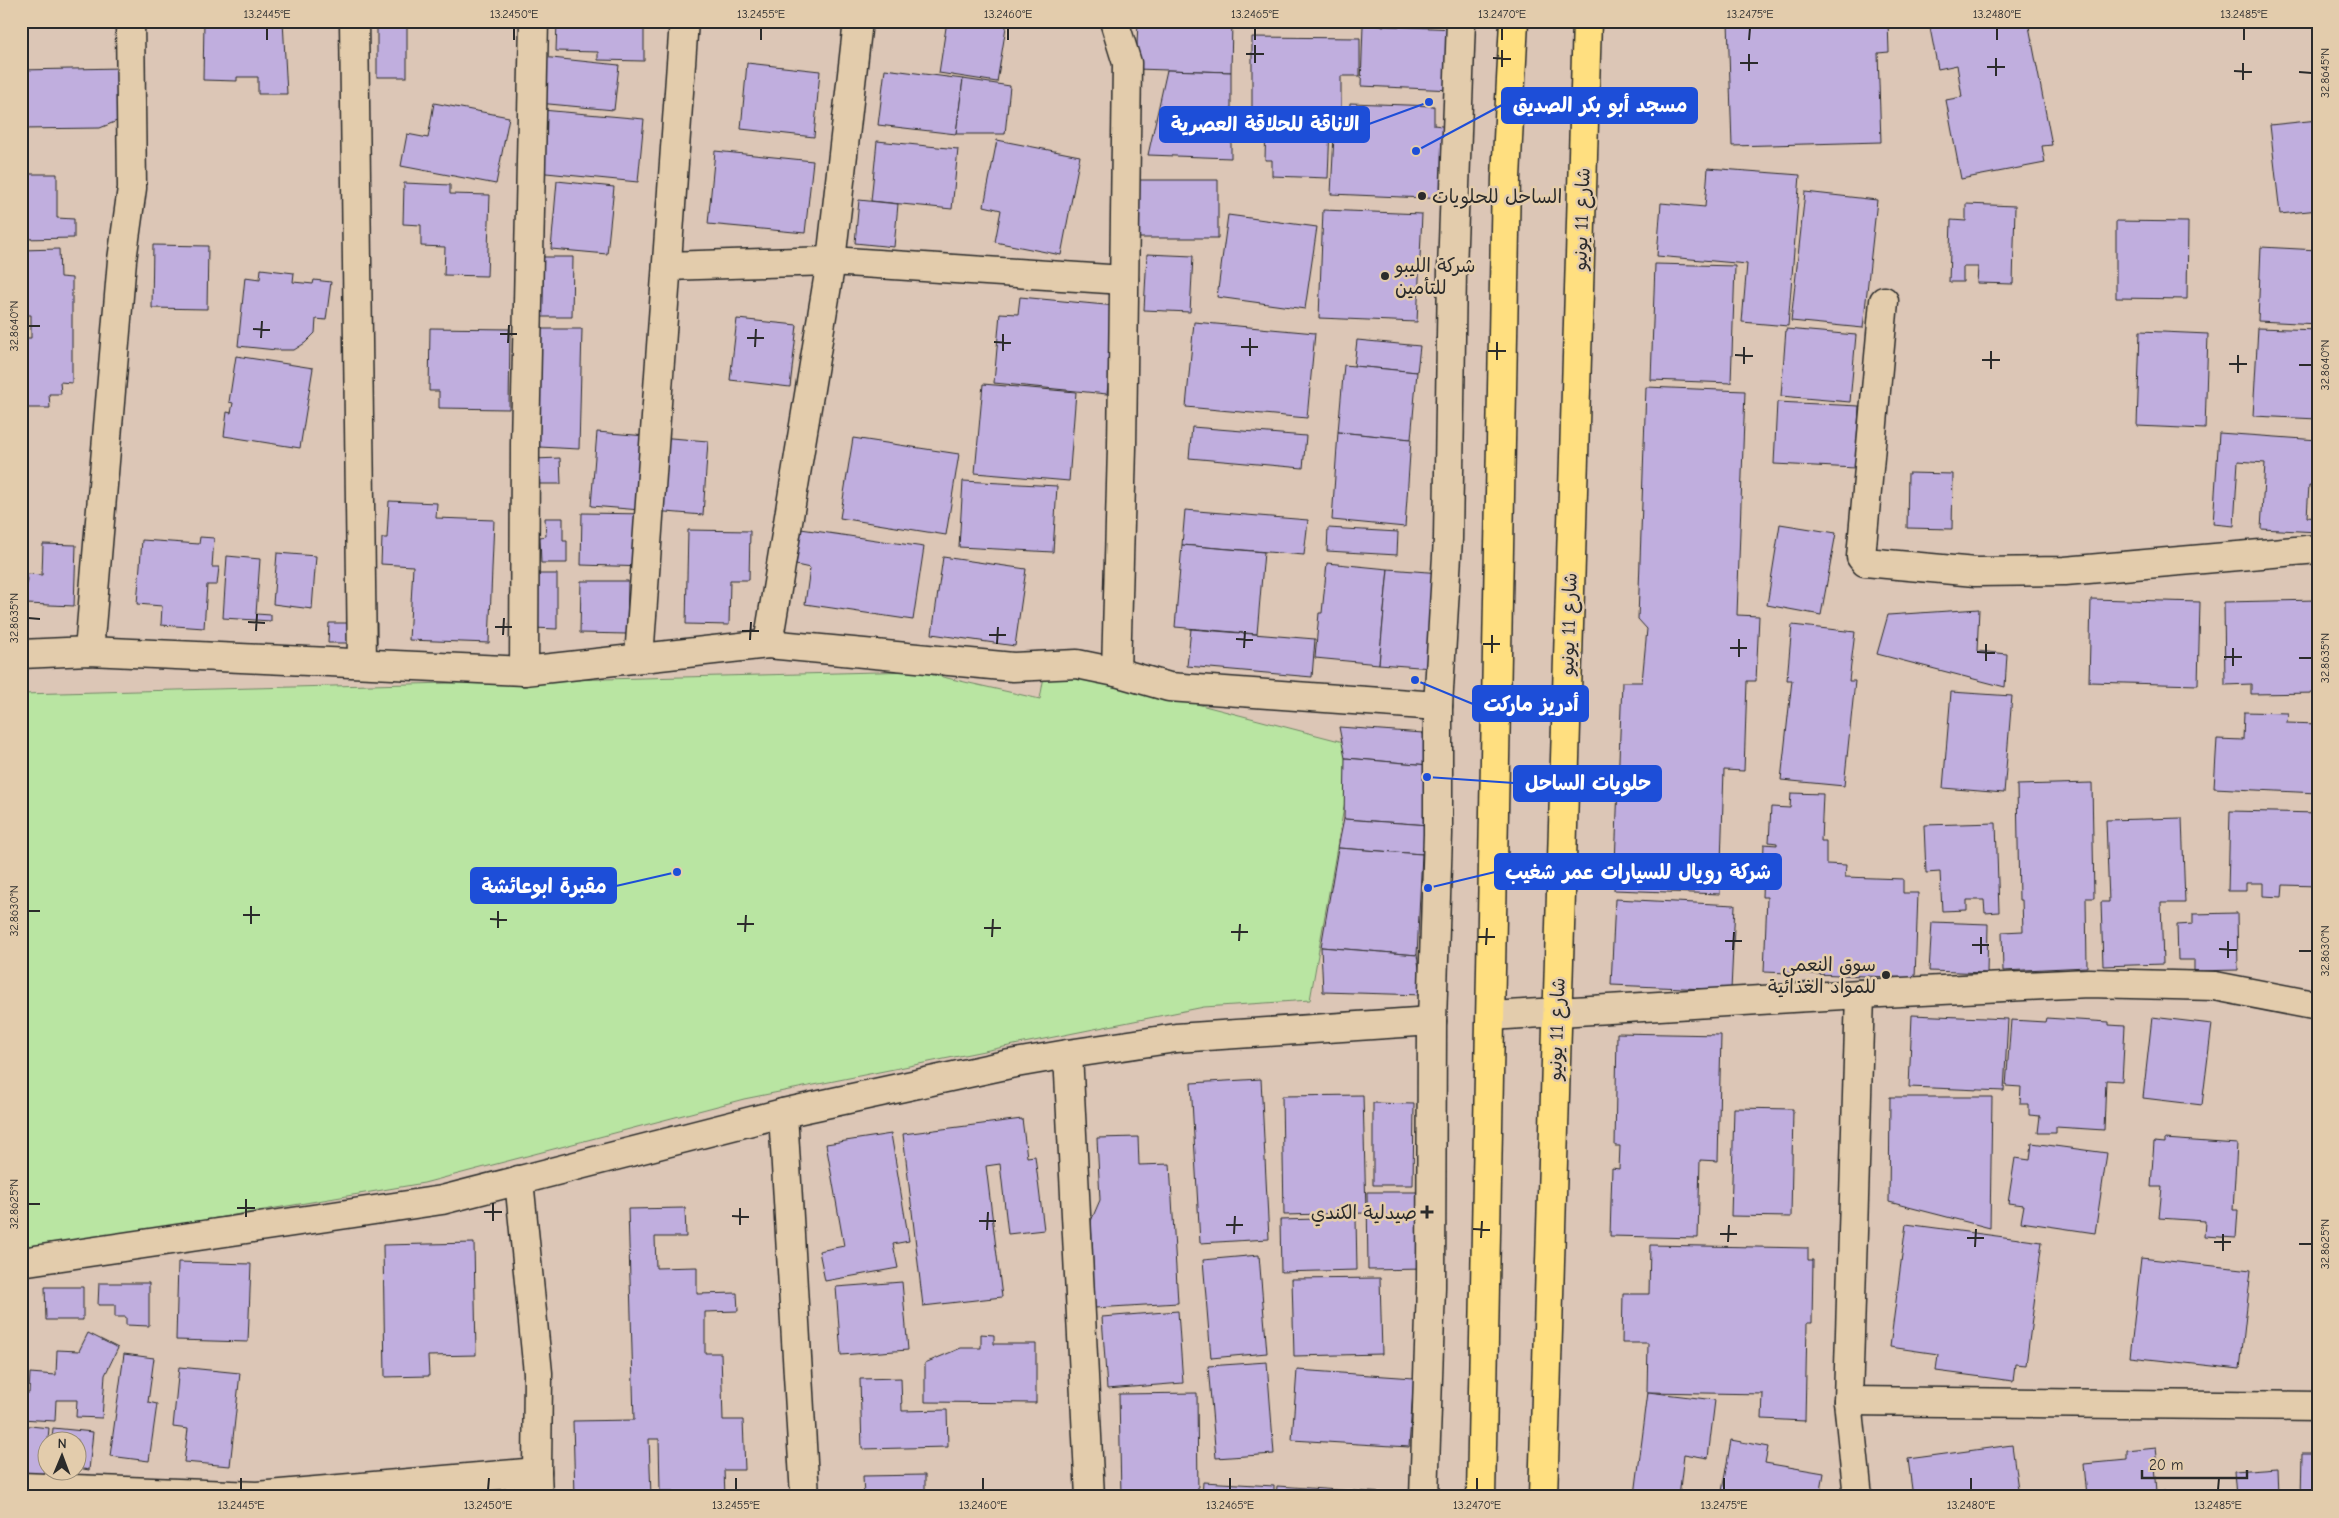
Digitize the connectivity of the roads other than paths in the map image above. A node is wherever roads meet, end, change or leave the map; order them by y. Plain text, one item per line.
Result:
1 (130, 21) edge
2 (354, 21) edge
3 (534, 21) edge
4 (684, 21) edge
5 (858, 21) edge
6 (1114, 21) edge
7 (1461, 21) edge
8 (1514, 21) edge
9 (1587, 21) edge
10 (831, 261) junction
11 (667, 266) junction
12 (1124, 280) junction
13 (1884, 301) dead end
14 (2318, 549) edge
15 (768, 644) junction
16 (89, 651) junction
17 (21, 654) edge
18 (639, 658) junction
19 (362, 663) junction
20 (524, 671) junction
21 (1116, 672) junction
22 (1438, 706) junction
23 (1860, 994) junction
24 (2318, 1006) edge
25 (1556, 1013) junction
26 (1491, 1016) junction
27 (1432, 1021) junction
28 (1068, 1054) junction
29 (783, 1113) junction
30 (520, 1180) junction
31 (21, 1262) edge
32 (1848, 1401) junction
33 (2318, 1406) edge
34 (538, 1484) edge
35 (21, 1488) edge
36 (257, 1496) edge
37 (805, 1497) edge
38 (1090, 1497) edge
39 (1424, 1497) edge
40 (1481, 1497) edge
41 (1543, 1497) edge
42 (1858, 1497) edge

1 - 16 street
2 - 19 street
3 - 20 street
4 - 11 street
5 - 10 street
6 - 12 street
7 - 22 street
8 - 26 highway
9 - 25 highway, شارع 11 يونيو
10 - 11 street
10 - 12 street
10 - 15 street
11 - 18 street
12 - 21 street
13 - 14 street
15 - 18 street
15 - 21 street
16 - 17 street
16 - 19 street
18 - 20 street
19 - 20 street
21 - 22 street
22 - 27 street
23 - 24 street
23 - 25 street
23 - 32 street
25 - 26 street
25 - 41 highway, شارع 11 يونيو
26 - 40 highway
27 - 28 street
27 - 39 street
28 - 29 street
28 - 38 street
29 - 30 street
29 - 37 street
30 - 31 street
30 - 34 street
32 - 33 street
32 - 42 street
34 - 36 street
35 - 36 street

